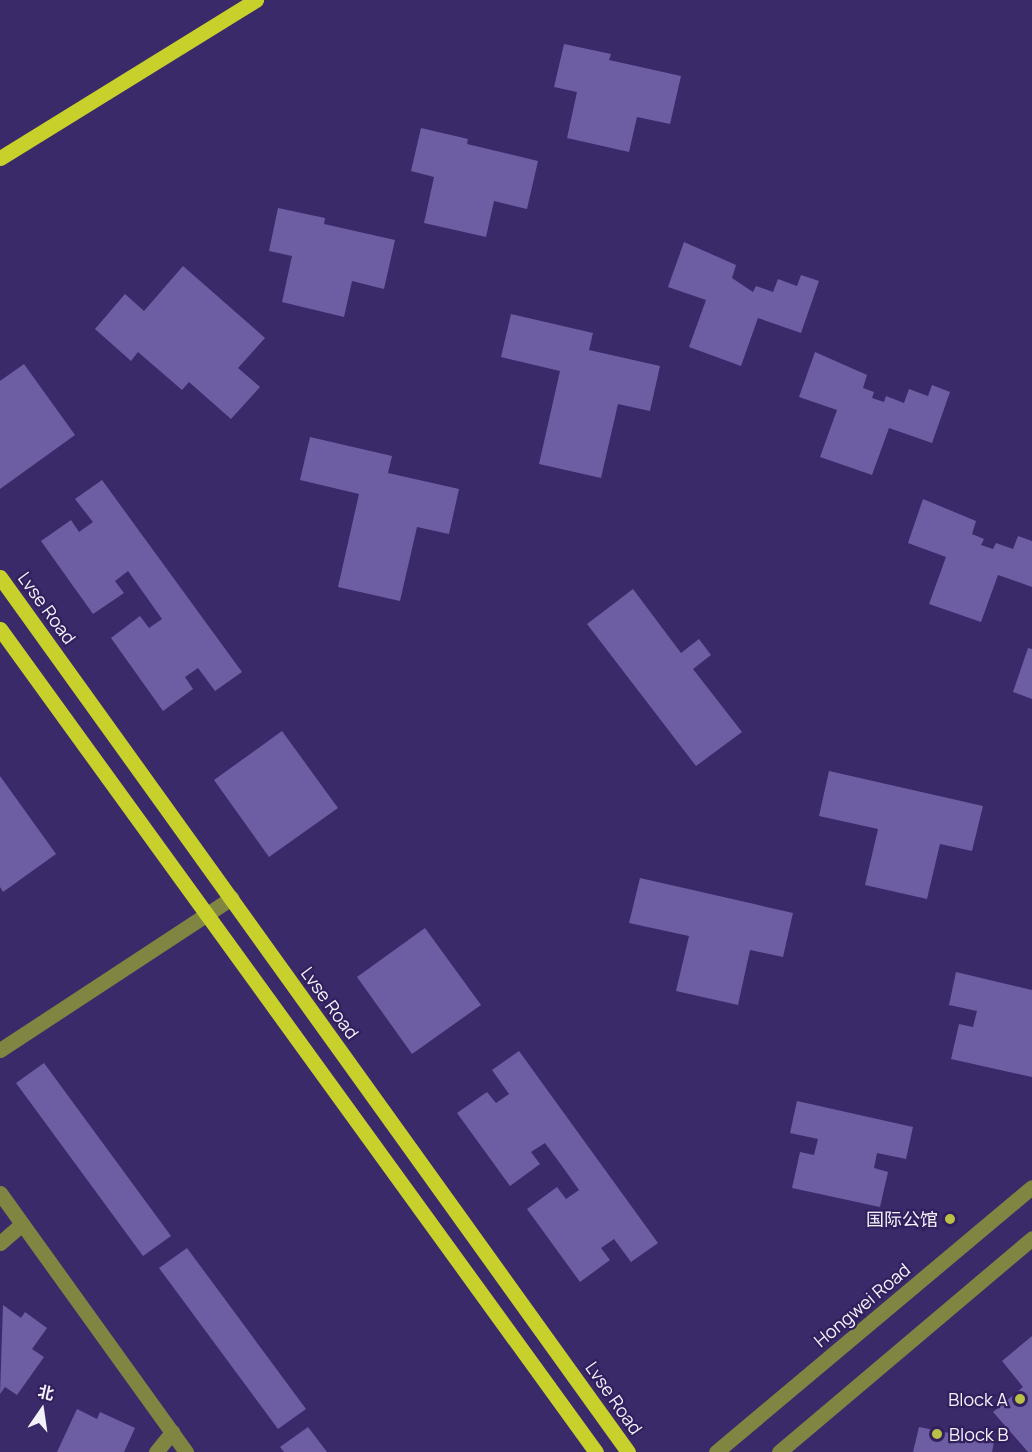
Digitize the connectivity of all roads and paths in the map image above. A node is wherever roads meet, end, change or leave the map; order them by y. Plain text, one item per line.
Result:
1 (256, 0) edge
2 (0, 158) edge
3 (0, 577) edge
4 (0, 629) edge
5 (231, 898) junction
6 (208, 914) junction
7 (0, 1050) edge
8 (1032, 1187) edge
9 (0, 1193) edge
10 (22, 1224) junction
11 (1032, 1238) edge
12 (0, 1243) edge
13 (172, 1432) junction
14 (156, 1452) edge
15 (186, 1452) edge
16 (596, 1452) edge
17 (628, 1452) edge
18 (716, 1452) edge
19 (779, 1452) edge

1 - 2 main road
3 - 5 main road, Lvse Road
4 - 6 main road
5 - 6 street
5 - 17 main road, Lvse Road
6 - 7 street
6 - 16 main road
8 - 18 street, Hongwei Road
9 - 10 street
10 - 12 street
10 - 13 street
11 - 19 street
13 - 14 street
13 - 15 street

